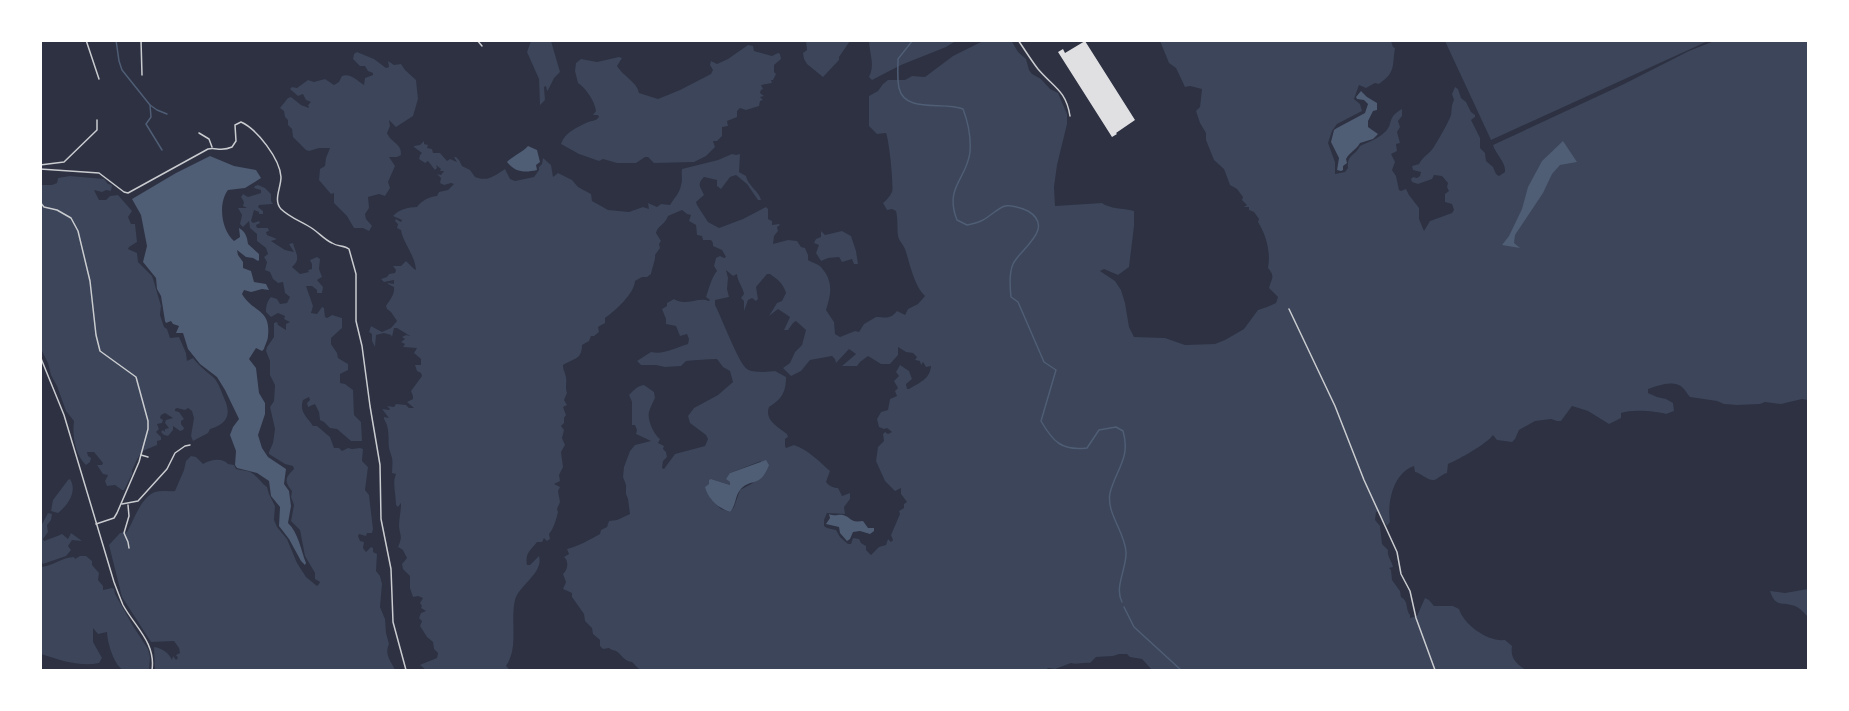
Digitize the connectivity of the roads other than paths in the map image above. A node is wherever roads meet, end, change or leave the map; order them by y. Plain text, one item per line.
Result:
1 (86, 40) edge
2 (141, 40) edge
3 (477, 40) edge
4 (1018, 40) edge
5 (482, 46) dead end
6 (142, 75) dead end
7 (99, 79) dead end
8 (1070, 116) dead end
9 (97, 120) dead end
10 (199, 133) dead end
11 (212, 148) junction
12 (40, 165) edge
13 (40, 169) edge
14 (40, 202) edge
15 (1289, 309) dead end
16 (40, 356) edge
17 (190, 445) dead end
18 (141, 455) junction
19 (148, 457) dead end
20 (121, 504) junction
21 (128, 504) junction
22 (96, 524) junction
23 (129, 548) dead end
24 (152, 670) edge
25 (406, 670) edge
26 (1436, 670) edge

1 - 7 street
2 - 6 street
3 - 5 street
4 - 8 street
9 - 12 street
10 - 11 street
11 - 13 street
11 - 25 street
14 - 18 street
15 - 26 street
16 - 22 street
17 - 21 street
18 - 19 street
18 - 20 street
20 - 21 street
20 - 22 street
21 - 23 street
22 - 24 street

